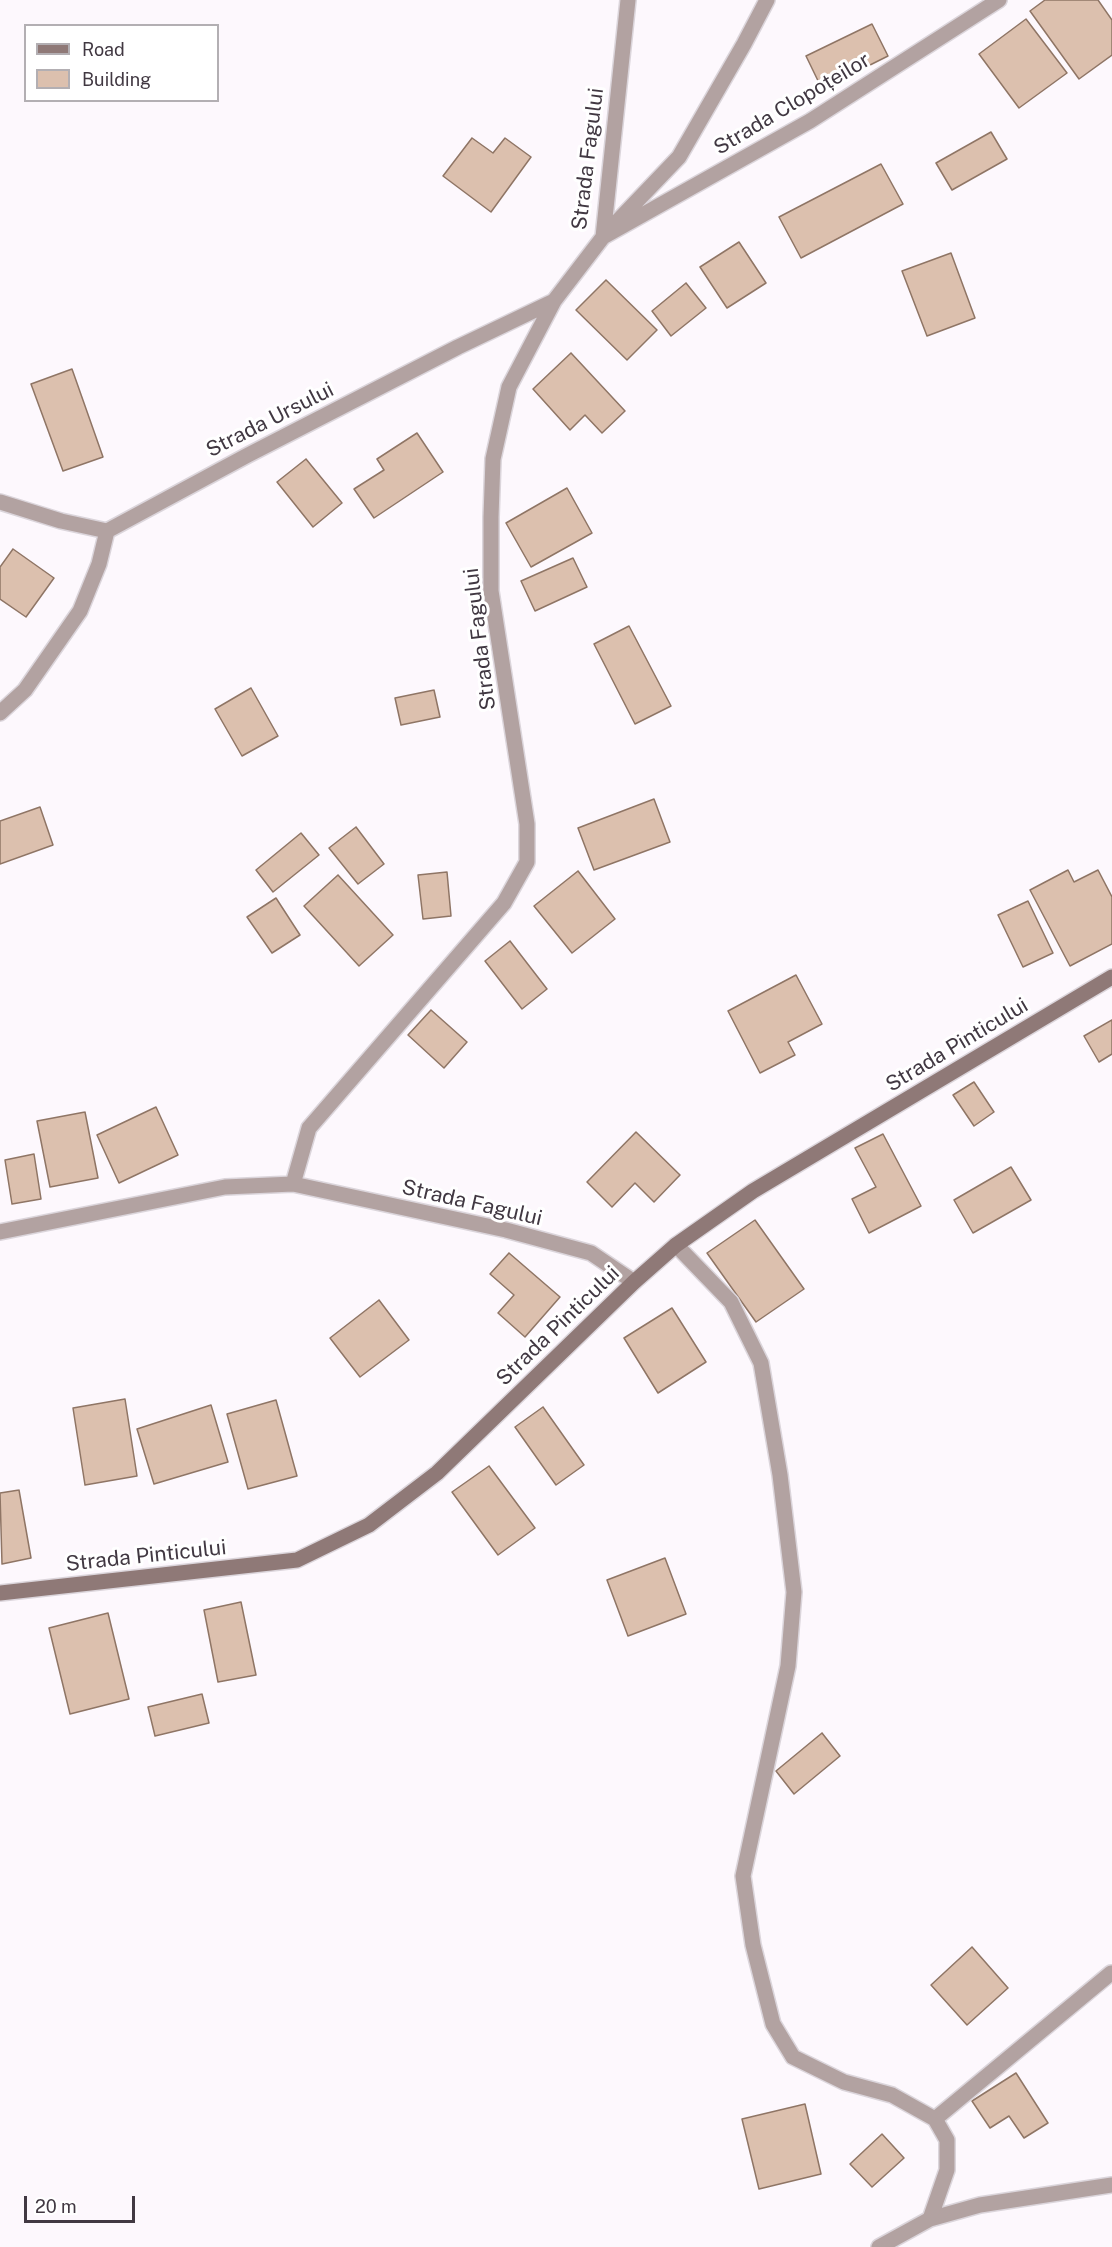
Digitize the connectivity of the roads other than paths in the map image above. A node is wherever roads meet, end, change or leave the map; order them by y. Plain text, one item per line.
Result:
1 (628, 0) edge
2 (767, 0) edge
3 (999, 0) edge
4 (603, 237) junction
5 (554, 300) junction
6 (0, 502) edge
7 (107, 531) junction
8 (0, 713) edge
9 (1112, 977) edge
10 (293, 1184) junction
11 (0, 1232) edge
12 (676, 1245) junction
13 (634, 1282) junction
14 (0, 1593) edge
15 (1111, 1973) edge
16 (935, 2119) junction
17 (1112, 2185) edge
18 (930, 2219) junction
19 (879, 2247) edge

1 - 4 street, Strada Fagului
2 - 4 street
3 - 4 street, Strada Clopoțeilor
4 - 5 street, Strada Fagului
5 - 7 street, Strada Ursului
5 - 10 street, Strada Fagului
6 - 7 street
7 - 8 street
9 - 12 main road, Strada Pinticului
10 - 11 street, Strada Fagului
10 - 13 street, Strada Fagului
12 - 13 main road, Strada Pinticului
12 - 16 street
13 - 14 main road, Strada Pinticului
15 - 16 street
16 - 18 street
17 - 18 street
18 - 19 street

